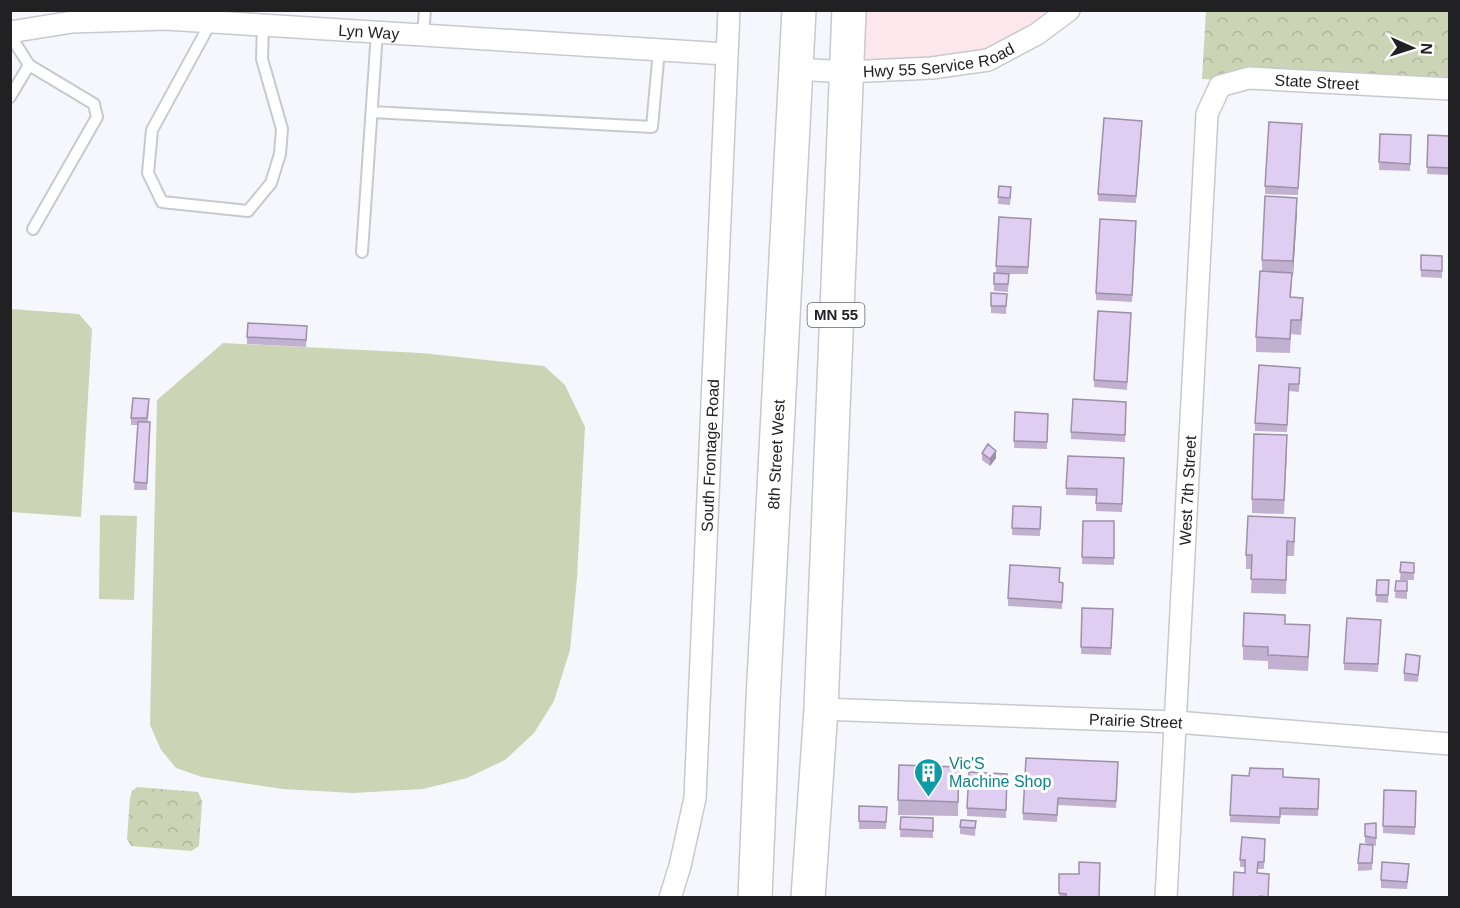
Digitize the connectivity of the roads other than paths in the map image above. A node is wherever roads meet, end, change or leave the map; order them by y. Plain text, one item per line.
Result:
1 (425, 10) edge
2 (729, 10) edge
3 (799, 10) edge
4 (849, 10) edge
5 (1069, 10) edge
6 (242, 17) edge
7 (211, 22) junction
8 (263, 25) junction
9 (377, 32) junction
10 (10, 34) edge
11 (423, 35) junction
12 (659, 50) junction
13 (726, 54) junction
14 (29, 65) junction
15 (796, 69) junction
16 (846, 72) junction
17 (1220, 86) joint
18 (1449, 90) edge
19 (10, 97) edge
20 (372, 112) junction
21 (33, 229) dead end
22 (362, 252) dead end
23 (820, 709) junction
24 (1176, 722) junction
25 (1449, 744) edge
26 (670, 897) edge
27 (755, 897) edge
28 (808, 897) edge
29 (1166, 897) edge

1 - 11 lane
2 - 13 street, South Frontage Road
3 - 15 highway, 8th Street West / MN 55
4 - 16 highway, MN 55
5 - 16 street, Hwy 55 Service Road
6 - 7 street, Lyn Way
6 - 8 street, Lyn Way
7 - 8 lane
7 - 10 street, Lyn Way
8 - 9 street, Lyn Way
9 - 11 street, Lyn Way
9 - 20 lane
10 - 14 lane
11 - 12 street, Lyn Way
12 - 13 street, Lyn Way
12 - 20 lane
13 - 26 street, South Frontage Road
14 - 19 lane
14 - 21 lane
15 - 16 street, Hwy 55 Service Road
15 - 27 highway, 8th Street West / MN 55
16 - 23 highway, MN 55
17 - 18 street, State Street
17 - 24 street, West 7th Street
20 - 22 lane
23 - 24 street, Prairie Street
23 - 28 highway, MN 55
24 - 25 street, Prairie Street
24 - 29 street, West 7th Street

